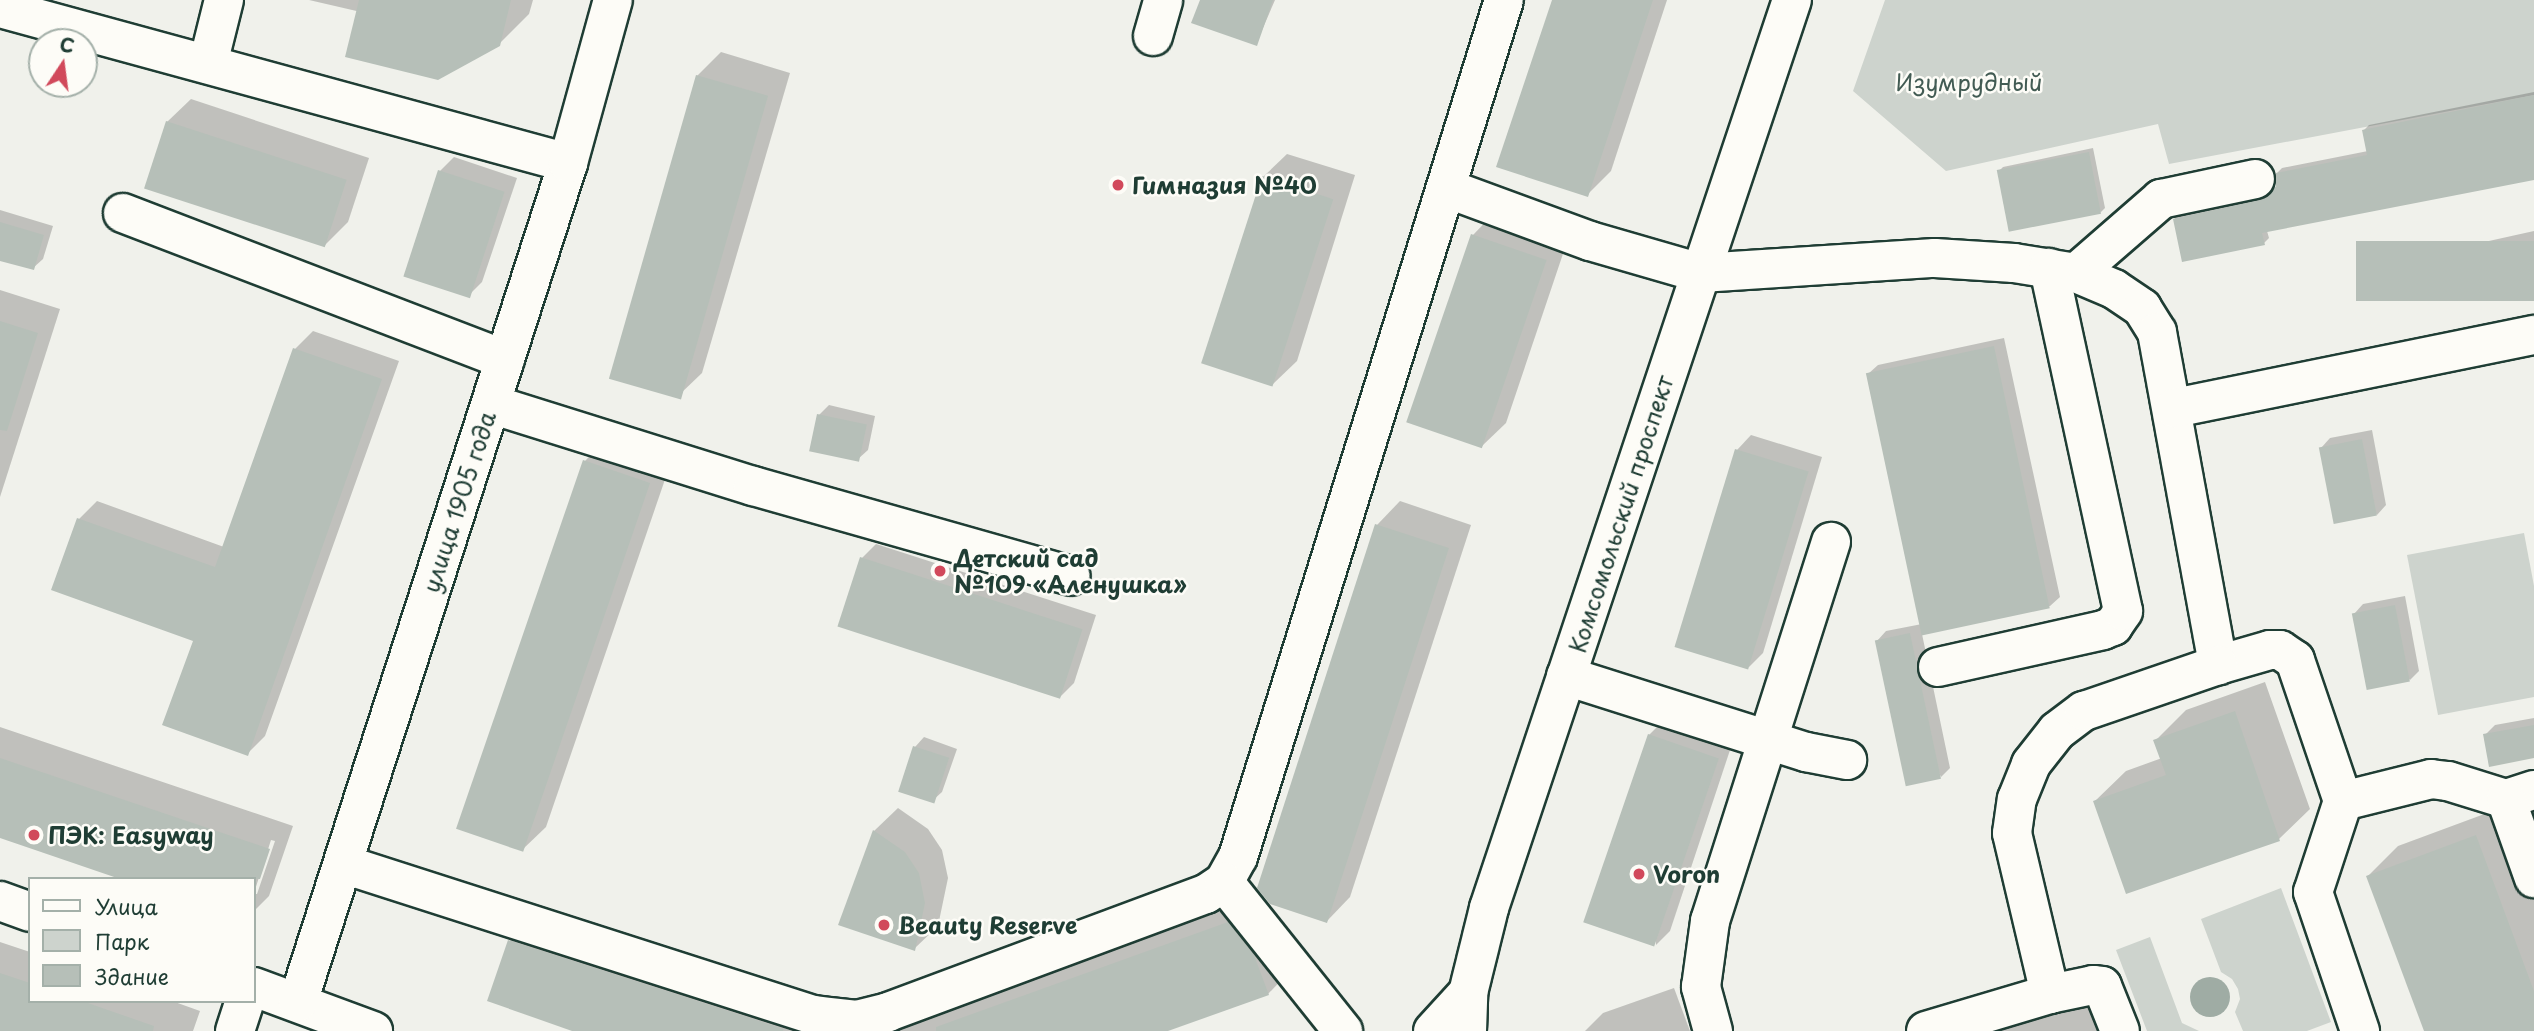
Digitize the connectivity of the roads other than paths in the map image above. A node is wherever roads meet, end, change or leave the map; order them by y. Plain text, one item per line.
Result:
1 (224, 0) edge
2 (613, 0) edge
3 (1163, 0) edge
4 (1504, 0) edge
5 (1792, 0) edge
6 (0, 8) edge
7 (1153, 36) dead end
8 (208, 64) junction
9 (568, 163) junction
10 (2255, 180) dead end
11 (1446, 188) junction
12 (123, 213) dead end
13 (2062, 270) junction
14 (1701, 272) junction
15 (2534, 335) edge
16 (505, 360) junction
17 (491, 404) junction
18 (2174, 408) junction
19 (1831, 542) dead end
20 (1070, 576) dead end
21 (2218, 665) junction
22 (1938, 667) dead end
23 (1566, 676) junction
24 (1767, 740) junction
25 (1847, 760) dead end
26 (2520, 794) edge
27 (2343, 801) junction
28 (343, 864) junction
29 (2534, 878) edge
30 (1224, 882) junction
31 (0, 901) edge
32 (28, 911) edge
33 (256, 988) edge
34 (1468, 993) junction
35 (2050, 993) junction
36 (298, 1002) junction
37 (244, 1003) edge
38 (857, 1026) edge
39 (235, 1031) edge
40 (373, 1031) edge
41 (1343, 1031) edge
42 (1433, 1031) edge
43 (1467, 1031) edge
44 (1713, 1031) edge
45 (1926, 1031) edge
46 (2120, 1031) edge
47 (2360, 1031) edge

1 - 8 street
2 - 9 street, улица 1905 года
3 - 7 street
4 - 11 street
5 - 14 street, Комсомольский проспект
6 - 8 street
8 - 9 street
9 - 16 street, улица 1905 года
10 - 13 street
11 - 14 street
11 - 30 street
12 - 16 street
13 - 14 street
13 - 18 street
13 - 22 street
14 - 23 street, Комсомольский проспект
15 - 18 street
16 - 17 street, улица 1905 года
17 - 20 street
17 - 28 street, улица 1905 года
18 - 21 street
19 - 24 street
21 - 27 street
21 - 35 street
23 - 24 street
23 - 34 street, Комсомольский проспект
24 - 25 street
24 - 44 street
26 - 27 street
26 - 29 street
27 - 47 street
28 - 36 street, улица 1905 года
28 - 38 street
30 - 38 street
30 - 41 street
31 - 32 street
33 - 36 street
34 - 42 street
34 - 43 street, Комсомольский проспект
35 - 45 street
35 - 46 street
36 - 40 street
37 - 39 street

